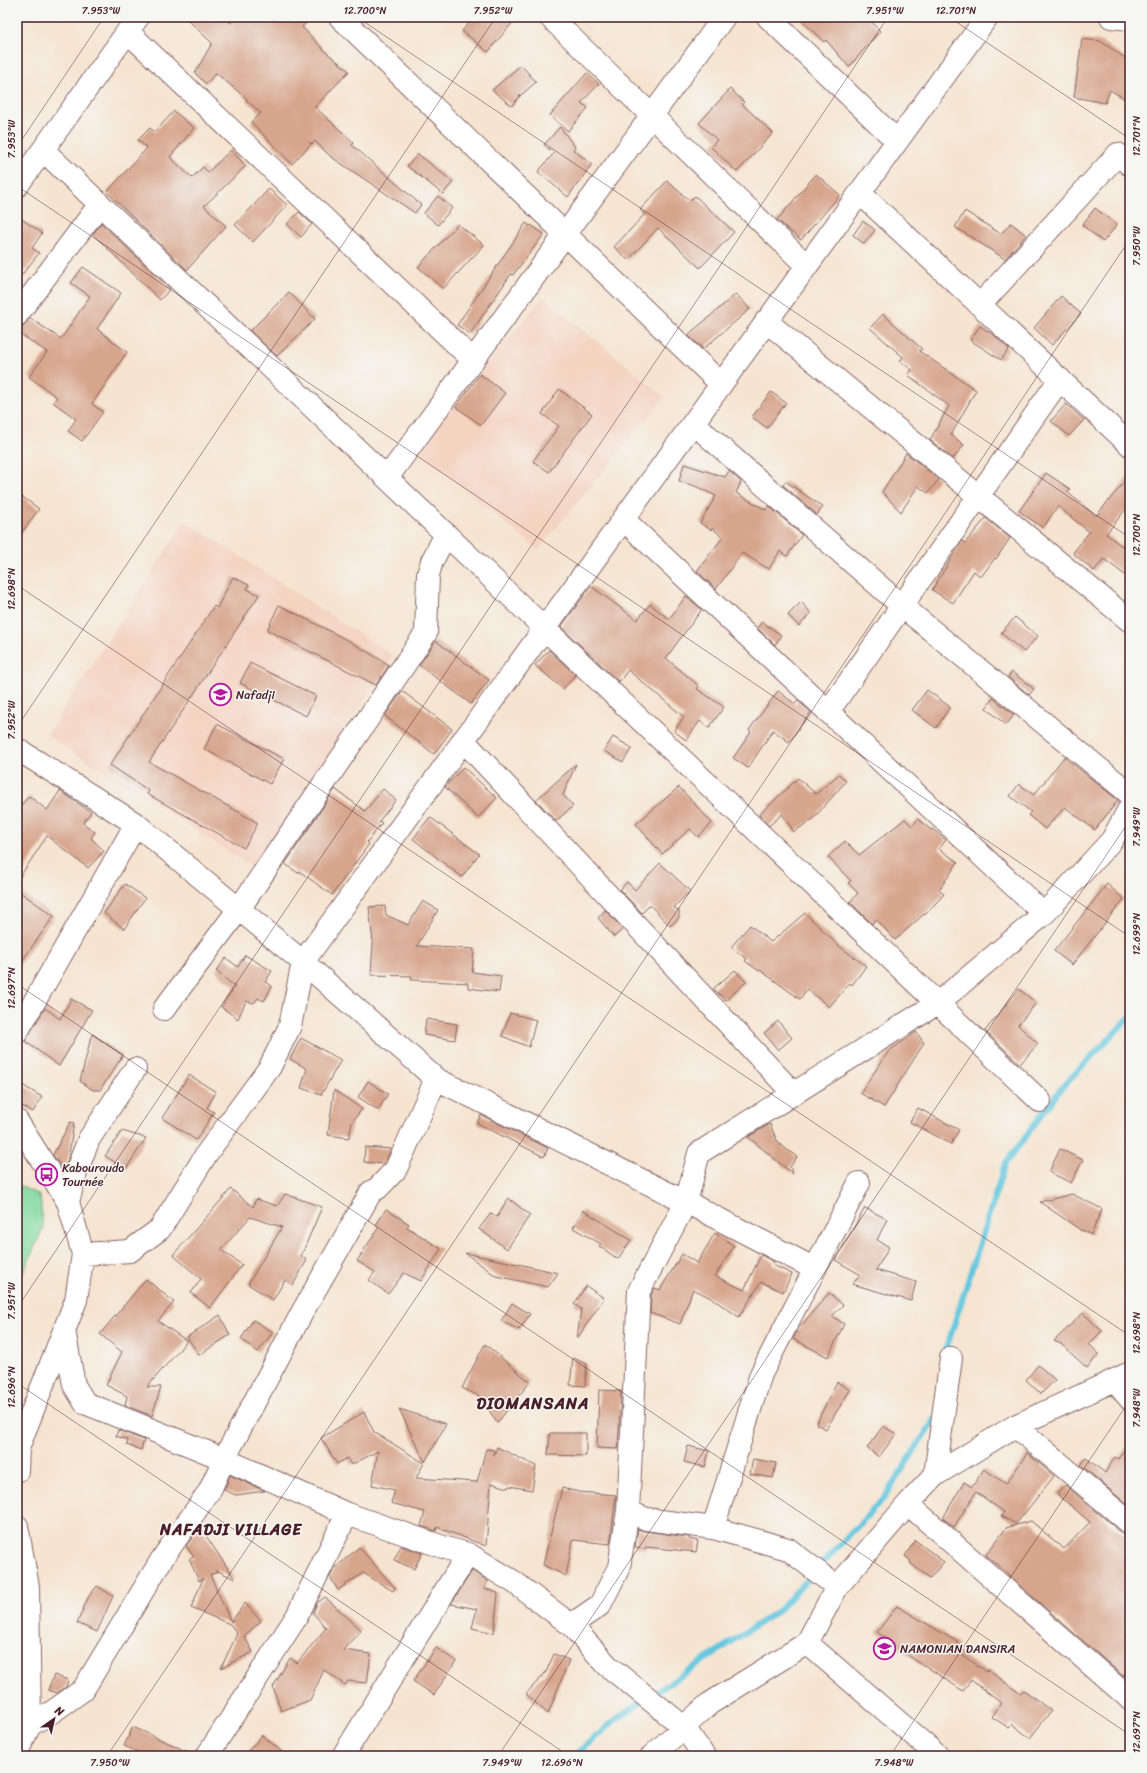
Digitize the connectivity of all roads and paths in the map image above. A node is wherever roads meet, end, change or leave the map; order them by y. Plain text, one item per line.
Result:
1 (340, 17) edge
2 (550, 17) edge
3 (724, 17) edge
4 (768, 17) edge
5 (1111, 17) edge
6 (982, 19) edge
7 (1130, 19) edge
8 (133, 24) edge
9 (652, 116) junction
10 (897, 141) junction
11 (43, 150) junction
12 (1130, 165) edge
13 (17, 186) edge
14 (860, 193) junction
15 (100, 204) junction
16 (565, 234) junction
17 (807, 266) junction
18 (980, 305) junction
19 (17, 315) edge
20 (766, 321) junction
21 (473, 360) junction
22 (1060, 379) junction
23 (721, 384) junction
24 (693, 423) junction
25 (1130, 445) edge
26 (387, 478) junction
27 (978, 495) junction
28 (623, 519) junction
29 (446, 534) junction
30 (902, 606) junction
31 (1130, 621) edge
32 (544, 628) junction
33 (828, 712) junction
34 (464, 740) junction
35 (17, 749) edge
36 (1130, 794) edge
37 (1130, 807) edge
38 (136, 824) junction
39 (239, 909) junction
40 (1044, 914) junction
41 (303, 962) junction
42 (938, 1003) junction
43 (164, 1009) dead end
44 (17, 1032) edge
45 (135, 1069) dead end
46 (436, 1079) junction
47 (793, 1093) junction
48 (1040, 1101) dead end
49 (17, 1121) edge
50 (859, 1183) dead end
51 (68, 1202) junction
52 (686, 1202) junction
53 (83, 1254) junction
54 (815, 1269) junction
55 (64, 1330) junction
56 (950, 1358) dead end
57 (1122, 1377) edge
58 (1130, 1399) edge
59 (1015, 1426) junction
60 (224, 1459) junction
61 (17, 1471) edge
62 (935, 1475) junction
63 (908, 1504) junction
64 (628, 1511) junction
65 (347, 1514) junction
66 (1130, 1523) edge
67 (17, 1526) edge
68 (713, 1528) junction
69 (468, 1554) junction
70 (837, 1587) junction
71 (571, 1625) junction
72 (807, 1643) junction
73 (1130, 1699) edge
74 (30, 1725) junction
75 (684, 1727) junction
76 (17, 1752) edge
77 (207, 1756) edge
78 (343, 1756) edge
79 (652, 1756) edge
80 (704, 1756) edge
81 (938, 1756) edge

1 - 16 street
2 - 9 street
3 - 9 street
4 - 10 street
5 - 7 street
6 - 10 street
8 - 11 street
8 - 21 street
9 - 16 street
9 - 17 street
10 - 14 street
11 - 13 street
11 - 15 street
12 - 18 street
14 - 17 street
14 - 18 street
15 - 19 street
15 - 26 street
16 - 21 street
16 - 23 street
17 - 20 street
18 - 22 street
20 - 23 street
20 - 27 street
21 - 26 street
22 - 25 street
22 - 27 street
23 - 24 street
24 - 28 street
24 - 30 street
26 - 29 street
27 - 30 street
27 - 31 street
28 - 32 street
28 - 33 street
29 - 32 street
29 - 39 street
30 - 33 street
30 - 36 street
32 - 34 street
32 - 42 street
33 - 40 street
34 - 41 street
34 - 47 street
35 - 38 street
37 - 40 street
38 - 39 street
38 - 44 street
39 - 41 street
39 - 43 street
40 - 42 street
41 - 46 street
41 - 53 street
42 - 47 street
42 - 48 street
45 - 51 street
46 - 52 street
46 - 60 street
47 - 52 street
49 - 51 street
50 - 54 street
51 - 53 street
52 - 54 street
52 - 64 street
53 - 55 street
54 - 68 street
55 - 60 street
55 - 61 street
56 - 62 street
57 - 58 street
57 - 59 street
59 - 62 street
59 - 66 street
60 - 65 street
60 - 74 street
62 - 63 street
63 - 70 street
63 - 73 street
64 - 68 street
64 - 71 street
65 - 69 street
65 - 77 street
67 - 74 street
68 - 70 street
69 - 71 street
69 - 78 street
70 - 72 street
71 - 75 street
72 - 75 street
72 - 81 street
74 - 76 street
75 - 79 street
75 - 80 street

